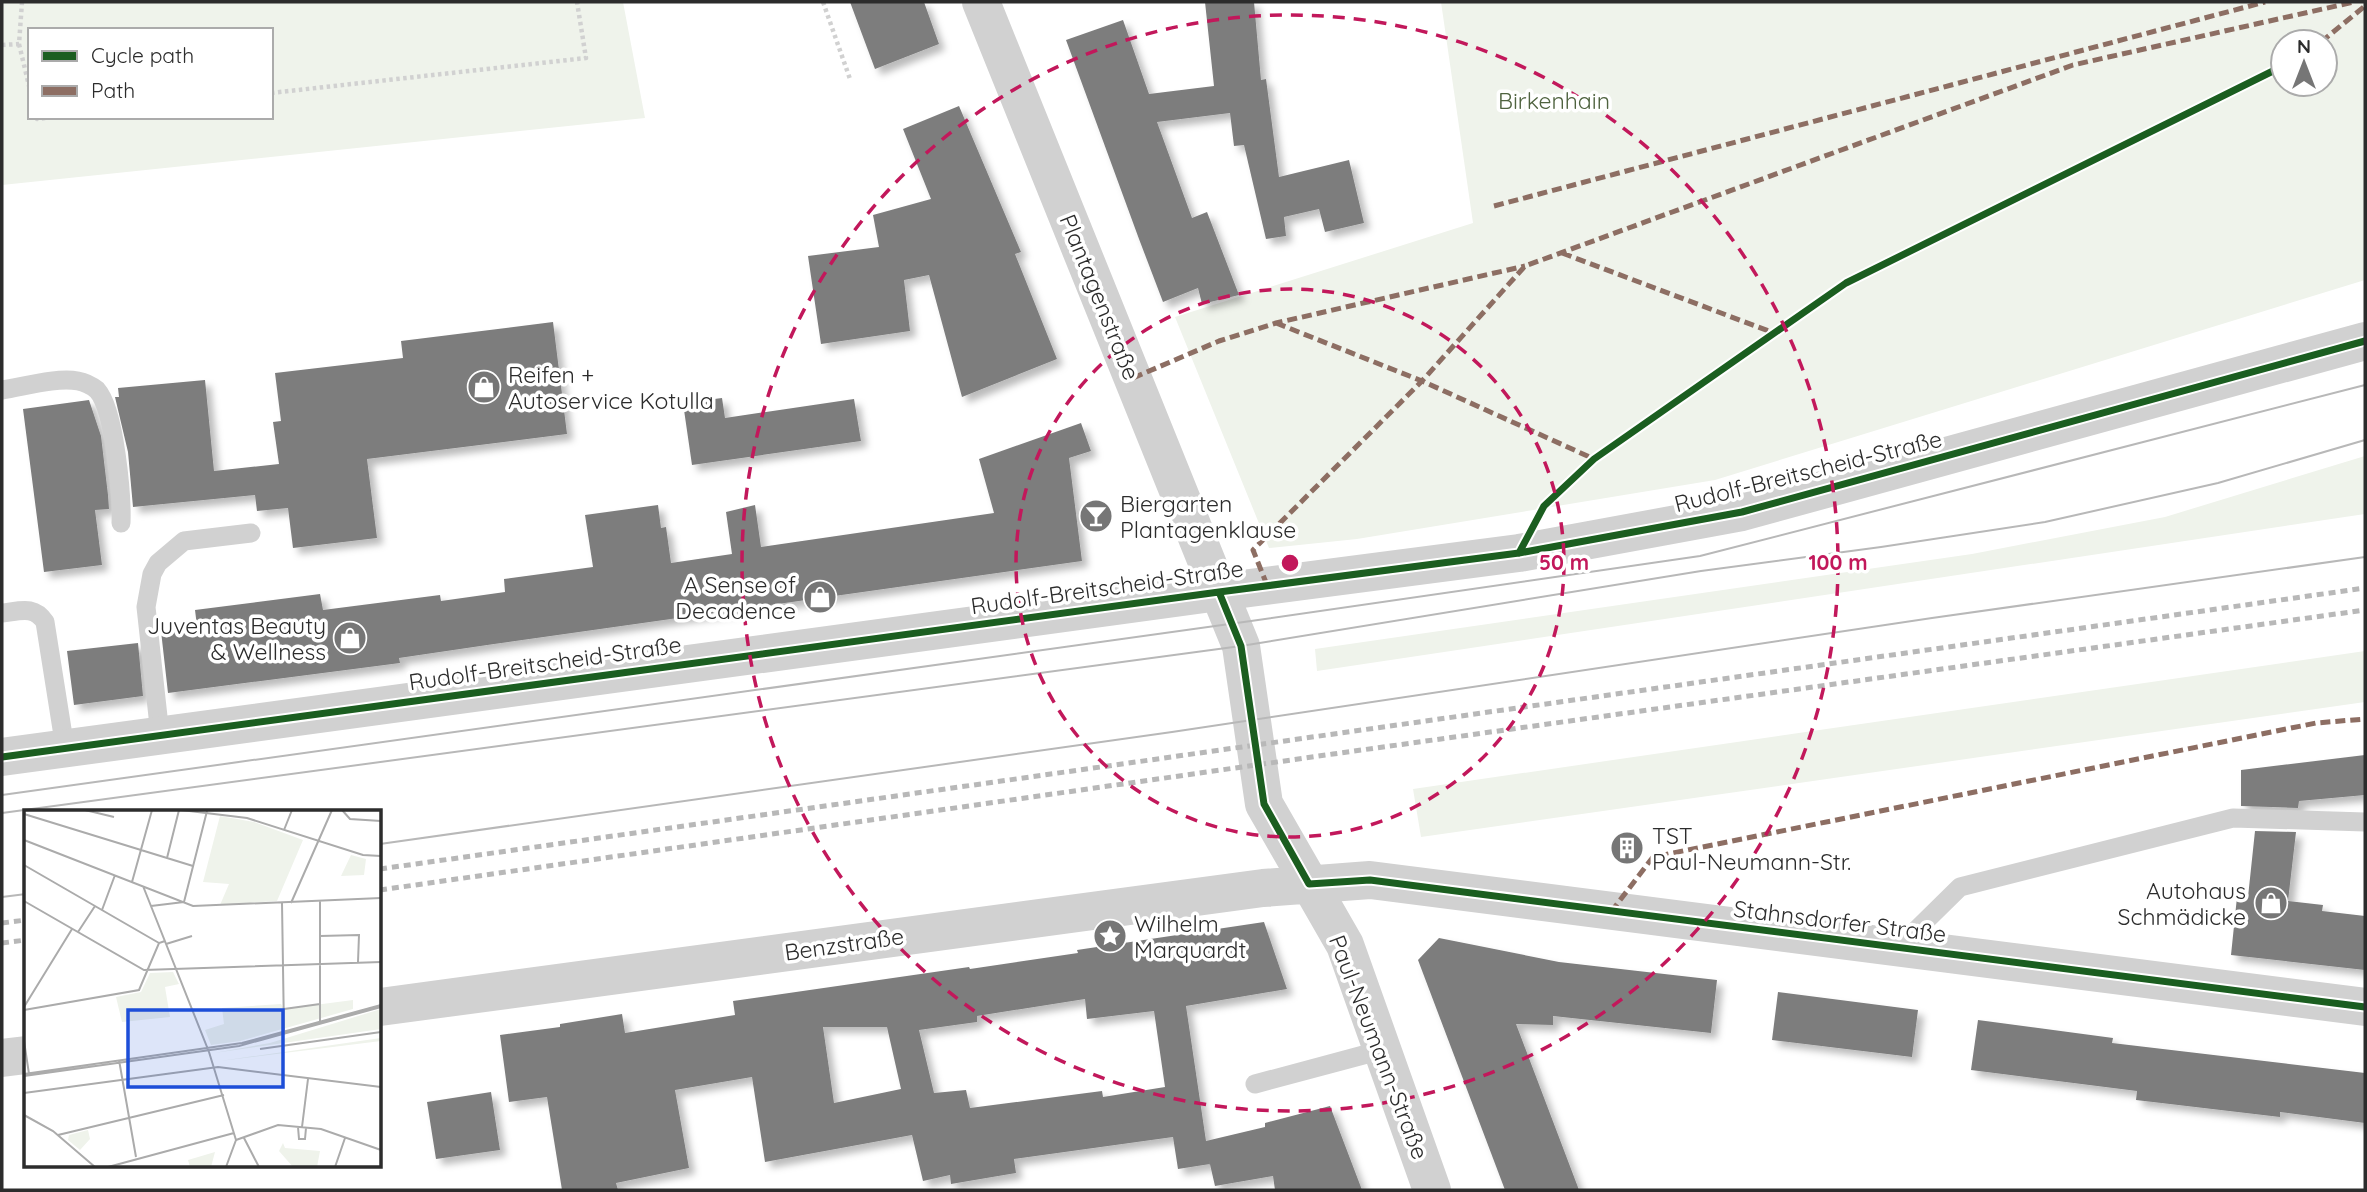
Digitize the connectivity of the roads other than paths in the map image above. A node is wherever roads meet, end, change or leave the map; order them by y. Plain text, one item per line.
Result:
1 (981, 2) edge
2 (2365, 341) edge
3 (2, 390) edge
4 (121, 523) dead end
5 (251, 533) dead end
6 (1219, 592) junction
7 (2, 613) edge
8 (160, 735) junction
9 (65, 748) junction
10 (2, 757) edge
11 (2365, 822) edge
12 (1309, 884) junction
13 (1898, 948) junction
14 (382, 1007) edge
15 (2365, 1007) edge
16 (1382, 1050) junction
17 (24, 1055) edge
18 (2, 1058) edge
19 (1255, 1084) dead end
20 (1432, 1190) edge

1 - 6 street, Plantagenstraße
2 - 6 street, Rudolf-Breitscheid-Straße
3 - 4 lane
5 - 8 lane
6 - 8 street, Rudolf-Breitscheid-Straße
6 - 12 street, Paul-Neumann-Straße
7 - 9 lane
8 - 9 street, Rudolf-Breitscheid-Straße
9 - 10 street, Rudolf-Breitscheid-Straße
11 - 13 lane
12 - 13 street, Stahnsdorfer Straße
12 - 14 street, Benzstraße
12 - 16 street, Paul-Neumann-Straße
13 - 15 street, Stahnsdorfer Straße
16 - 19 lane
16 - 20 street, Paul-Neumann-Straße
17 - 18 street

